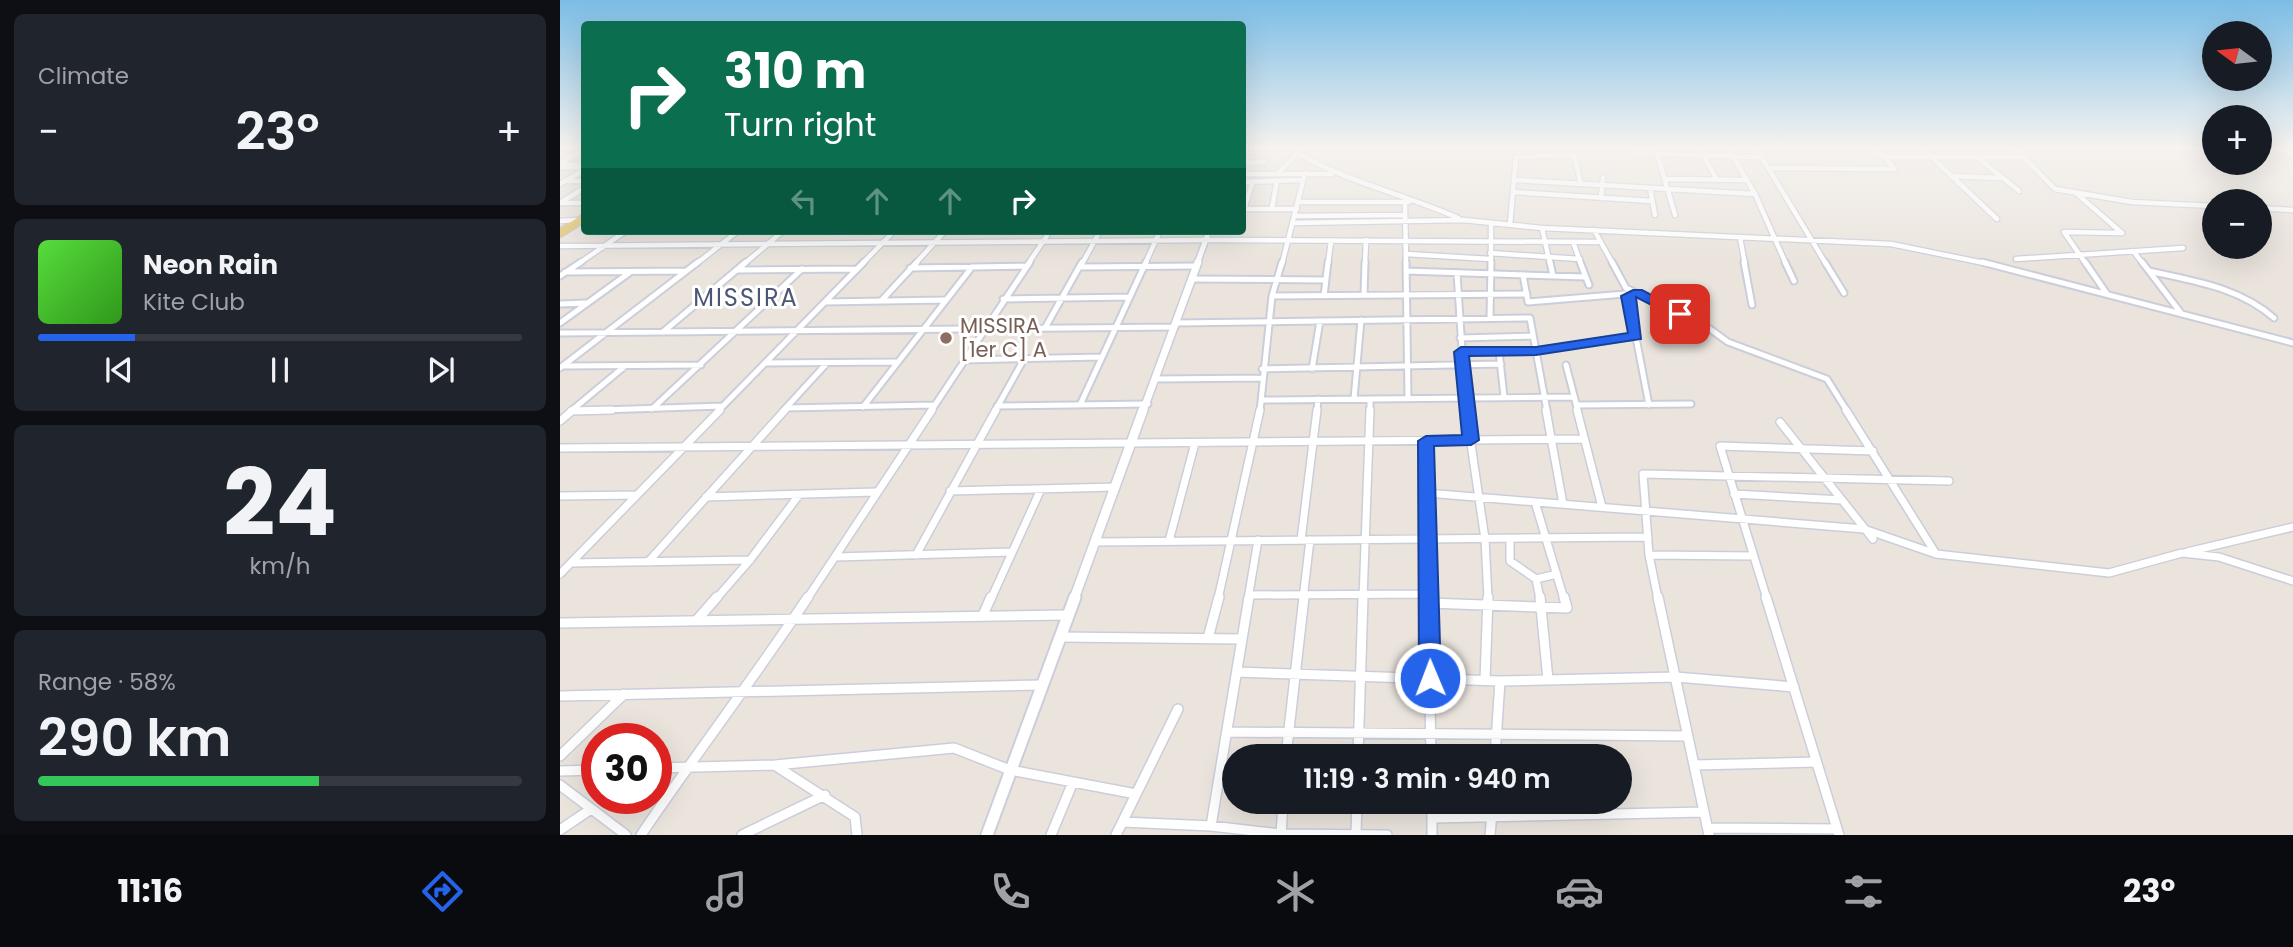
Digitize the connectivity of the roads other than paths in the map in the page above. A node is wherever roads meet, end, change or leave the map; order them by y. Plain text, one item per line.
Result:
1 (1252, 185) edge
2 (1276, 185) edge
3 (1302, 185) edge
4 (1371, 185) edge
5 (1515, 185) edge
6 (1602, 185) joint
7 (1666, 185) edge
8 (1750, 185) edge
9 (1778, 185) edge
10 (1961, 185) edge
11 (2011, 185) edge
12 (2051, 185) edge
13 (1650, 188) junction
14 (1667, 189) junction
15 (581, 190) edge
16 (2019, 191) dead end
17 (1514, 192) junction
18 (2074, 192) junction
19 (1755, 194) junction
20 (1601, 198) junction
21 (1652, 201) junction
22 (1351, 202) junction
23 (1405, 202) junction
24 (1424, 202) junction
25 (560, 203) edge
26 (581, 203) edge
27 (1246, 203) edge
28 (2202, 205) edge
29 (1272, 208) junction
30 (1246, 209) edge
31 (2272, 209) edge
32 (2293, 210) edge
33 (1296, 213) junction
34 (1655, 215) dead end
35 (1675, 215) dead end
36 (1349, 216) junction
37 (1405, 218) junction
38 (1997, 219) dead end
39 (560, 220) edge
40 (581, 220) edge
41 (1463, 220) junction
42 (581, 221) edge
43 (1491, 223) junction
44 (1510, 225) junction
45 (1542, 229) junction
46 (1594, 230) junction
47 (620, 235) edge
48 (733, 235) edge
49 (778, 235) edge
50 (890, 235) edge
51 (941, 235) edge
52 (1047, 235) edge
53 (1098, 235) edge
54 (1159, 235) edge
55 (560, 236) edge
56 (1207, 236) edge
57 (1740, 238) junction
58 (1157, 240) junction
59 (1289, 240) junction
60 (1366, 240) junction
61 (1775, 240) junction
62 (1094, 241) junction
63 (1331, 241) junction
64 (1406, 241) junction
65 (1490, 241) junction
66 (1812, 241) junction
67 (1042, 242) junction
68 (1546, 242) junction
69 (1573, 242) junction
70 (1598, 242) junction
71 (882, 243) junction
72 (934, 243) junction
73 (767, 244) junction
74 (720, 245) junction
75 (560, 246) edge
76 (604, 246) junction
77 (2183, 248) dead end
78 (2134, 252) junction
79 (1406, 254) junction
80 (2079, 254) junction
81 (1490, 256) junction
82 (1551, 258) junction
83 (1580, 259) junction
84 (2016, 259) dead end
85 (1196, 266) junction
86 (972, 267) junction
87 (1026, 267) junction
88 (1080, 267) junction
89 (1146, 267) junction
90 (910, 268) junction
91 (802, 269) junction
92 (857, 269) junction
93 (737, 270) junction
94 (631, 271) junction
95 (687, 271) junction
96 (1406, 271) junction
97 (2149, 271) junction
98 (1457, 273) junction
99 (562, 274) edge
100 (1489, 274) junction
101 (1523, 275) junction
102 (1553, 276) junction
103 (1585, 277) junction
104 (1191, 279) junction
105 (1276, 280) junction
106 (1326, 281) junction
107 (1794, 281) dead end
108 (1589, 285) dead end
109 (1637, 293) junction
110 (1844, 293) dead end
111 (2107, 294) junction
112 (1364, 295) junction
113 (1406, 295) junction
114 (1457, 295) junction
115 (1489, 295) junction
116 (1527, 295) junction
117 (1272, 296) junction
118 (1324, 296) junction
119 (1628, 296) junction
120 (1130, 297) junction
121 (1003, 299) junction
122 (1062, 299) junction
123 (945, 300) junction
124 (825, 302) junction
125 (881, 302) junction
126 (560, 303) edge
127 (588, 303) junction
128 (1752, 304) dead end
129 (2181, 313) junction
130 (1490, 318) junction
131 (2274, 318) dead end
132 (1407, 319) junction
133 (1458, 319) junction
134 (1268, 320) junction
135 (1362, 320) junction
136 (1321, 321) junction
137 (560, 323) edge
138 (1175, 325) junction
139 (1117, 327) junction
140 (985, 328) junction
141 (1045, 328) junction
142 (922, 329) junction
143 (738, 331) junction
144 (797, 331) junction
145 (606, 332) junction
146 (663, 332) junction
147 (560, 333) edge
148 (1636, 336) junction
149 (1533, 337) junction
150 (1460, 338) junction
151 (2293, 343) edge
152 (1499, 351) junction
153 (1536, 351) junction
154 (1461, 352) junction
155 (1102, 357) junction
156 (1024, 359) junction
157 (964, 360) junction
158 (897, 362) junction
159 (765, 363) junction
160 (827, 363) junction
161 (701, 365) junction
162 (1501, 365) junction
163 (1566, 365) dead end
164 (625, 366) junction
165 (1408, 366) junction
166 (1461, 366) junction
167 (561, 367) edge
168 (1357, 368) junction
169 (1262, 369) junction
170 (1312, 369) junction
171 (1263, 378) junction
172 (1156, 379) junction
173 (1504, 397) junction
174 (1544, 397) junction
175 (1574, 397) junction
176 (1408, 398) junction
177 (1464, 398) junction
178 (1318, 399) junction
179 (1354, 399) junction
180 (1370, 399) junction
181 (1262, 400) junction
182 (1148, 404) junction
183 (1690, 404) dead end
184 (934, 405) junction
185 (1080, 405) junction
186 (1576, 405) junction
187 (1649, 405) junction
188 (723, 406) junction
189 (998, 406) junction
190 (863, 407) junction
191 (786, 408) junction
192 (652, 409) junction
193 (571, 411) junction
194 (560, 421) edge
195 (1780, 422) dead end
196 (1552, 439) junction
197 (1584, 439) junction
198 (1471, 440) junction
199 (1368, 441) junction
200 (1426, 441) junction
201 (1253, 442) junction
202 (1313, 442) junction
203 (1132, 443) junction
204 (1195, 443) junction
205 (907, 444) junction
206 (975, 445) junction
207 (684, 447) junction
208 (752, 447) junction
209 (1801, 448) junction
210 (560, 449) edge
211 (1873, 451) junction
212 (1729, 476) junction
213 (1824, 478) junction
214 (1891, 480) junction
215 (1949, 481) dead end
216 (1116, 487) junction
217 (1041, 489) junction
218 (950, 491) junction
219 (875, 492) junction
220 (1427, 493) junction
221 (1734, 494) junction
222 (637, 495) junction
223 (799, 495) junction
224 (560, 496) edge
225 (706, 497) junction
226 (1480, 497) junction
227 (1842, 500) junction
228 (1535, 502) junction
229 (1563, 504) junction
230 (1602, 507) junction
231 (1646, 510) junction
232 (1742, 519) junction
233 (2293, 527) edge
234 (1864, 528) junction
235 (1648, 537) junction
236 (1510, 538) junction
237 (1546, 538) junction
238 (1428, 539) junction
239 (1485, 539) junction
240 (1873, 539) dead end
241 (1258, 540) junction
242 (1305, 540) junction
243 (1366, 540) junction
244 (1169, 541) junction
245 (1233, 541) junction
246 (1096, 542) junction
247 (1012, 552) junction
248 (1936, 554) junction
249 (2182, 554) junction
250 (916, 555) junction
251 (1649, 555) junction
252 (1753, 556) junction
253 (835, 557) junction
254 (750, 560) junction
255 (648, 562) junction
256 (571, 563) junction
257 (560, 574) edge
258 (1557, 574) junction
259 (1536, 579) junction
260 (2293, 581) edge
261 (1364, 594) junction
262 (1249, 595) junction
263 (1304, 595) junction
264 (1428, 598) junction
265 (1488, 605) junction
266 (1542, 607) junction
267 (983, 615) junction
268 (1066, 615) junction
269 (794, 618) junction
270 (696, 621) junction
271 (560, 623) edge
272 (1058, 637) junction
273 (1208, 638) junction
274 (1242, 639) junction
275 (1237, 672) junction
276 (1294, 674) junction
277 (1361, 675) junction
278 (1675, 677) junction
279 (1430, 678) junction
280 (1485, 680) junction
281 (1548, 680) junction
282 (1500, 681) junction
283 (1041, 685) junction
284 (1794, 687) junction
285 (745, 692) junction
286 (624, 694) junction
287 (560, 696) edge
288 (1178, 709) dead end
289 (1227, 732) junction
290 (1288, 732) junction
291 (1359, 732) junction
292 (1430, 734) junction
293 (1497, 734) junction
294 (1688, 736) junction
295 (1287, 744) edge
296 (1358, 744) edge
297 (1430, 744) edge
298 (1496, 744) edge
299 (560, 756) edge
300 (1816, 762) junction
301 (775, 765) junction
302 (1694, 765) junction
303 (672, 767) edge
304 (687, 767) junction
305 (581, 770) edge
306 (1010, 770) junction
307 (560, 771) edge
308 (1073, 782) junction
309 (560, 785) edge
310 (825, 794) junction
311 (1136, 794) junction
312 (581, 802) edge
313 (1704, 811) junction
314 (583, 814) edge
315 (597, 814) edge
316 (1282, 814) edge
317 (1357, 814) edge
318 (1432, 814) edge
319 (1492, 814) edge
320 (1492, 817) junction
321 (1432, 818) junction
322 (1123, 822) junction
323 (1211, 826) junction
324 (560, 830) edge
325 (1708, 832) edge
326 (1838, 832) edge
327 (1356, 833) junction
328 (626, 835) edge
329 (641, 835) edge
330 (742, 835) edge
331 (856, 835) edge
332 (987, 835) edge
333 (1051, 835) edge
334 (1116, 835) edge
335 (1281, 835) edge
336 (1387, 835) edge
337 (1432, 835) edge
338 (1490, 835) edge

1 - 27 street
2 - 29 street
3 - 33 street
4 - 24 street
5 - 17 street
6 - 13 street
6 - 20 street
7 - 14 street
8 - 19 street
9 - 66 street
10 - 38 street
11 - 16 street
12 - 18 street
13 - 14 street
13 - 21 street
14 - 19 street
14 - 35 street
15 - 25 street
17 - 20 street
17 - 44 street
18 - 28 street
18 - 80 street
19 - 61 street
20 - 21 street
21 - 34 street
22 - 23 street
22 - 33 street
22 - 36 street
23 - 24 street
23 - 37 street
24 - 41 street
25 - 26 street
29 - 30 street
29 - 33 street
31 - 32 street
33 - 36 street
33 - 37 street
33 - 59 street
36 - 37 street
37 - 41 street
37 - 64 street
39 - 40 street
41 - 43 street
42 - 55 main road
43 - 44 street
43 - 65 street
44 - 45 street
45 - 46 street
45 - 68 street
46 - 57 street
46 - 70 street
47 - 76 street
48 - 74 street
49 - 73 street
50 - 71 street
51 - 72 street
52 - 67 street
53 - 62 street
54 - 58 street
56 - 58 street
56 - 59 street
56 - 85 street
57 - 61 street
57 - 128 street
58 - 62 street
58 - 89 street
59 - 63 street
59 - 105 street
60 - 63 street
60 - 64 street
60 - 112 street
61 - 66 street
61 - 107 street
62 - 67 street
62 - 88 street
63 - 106 street
64 - 65 street
64 - 79 street
65 - 68 street
65 - 81 street
66 - 110 street
66 - 111 street
67 - 72 street
67 - 87 street
68 - 69 street
68 - 82 street
69 - 70 street
69 - 83 street
70 - 109 street
71 - 72 street
71 - 73 street
71 - 92 street
72 - 90 street
73 - 74 street
73 - 93 street
74 - 76 street
74 - 95 street
75 - 76 street
76 - 99 street
77 - 78 street
78 - 80 street
78 - 97 street
79 - 81 street
79 - 96 street
80 - 84 street
80 - 111 street
81 - 82 street
81 - 100 street
82 - 83 street
82 - 102 street
83 - 103 street
85 - 89 street
85 - 104 street
86 - 87 street
86 - 90 street
86 - 123 street
87 - 121 street
88 - 89 street
88 - 122 street
89 - 120 street
90 - 125 street
91 - 92 street
91 - 93 street
91 - 143 street
92 - 124 street
93 - 146 street
94 - 95 street
94 - 99 street
94 - 127 street
95 - 145 street
96 - 98 street
96 - 113 street
97 - 129 street
97 - 131 street
98 - 100 street
98 - 114 street
100 - 101 street
100 - 115 street
101 - 102 street
101 - 116 street
102 - 103 street
103 - 108 street
104 - 105 street
104 - 138 street
105 - 106 street
105 - 117 street
106 - 118 street
109 - 119 street
109 - 211 street
111 - 129 street
112 - 113 street
112 - 118 street
113 - 114 street
113 - 132 street
114 - 115 street
114 - 133 street
115 - 116 street
115 - 130 street
116 - 119 street
117 - 118 street
117 - 134 street
119 - 148 street
120 - 122 street
120 - 139 street
121 - 122 street
121 - 140 street
122 - 141 street
123 - 125 street
123 - 142 street
124 - 125 street
124 - 144 street
126 - 127 street
127 - 137 street
129 - 151 street
130 - 133 street
130 - 149 street
132 - 133 street
132 - 135 street
132 - 165 street
133 - 150 street
134 - 136 street
134 - 138 street
134 - 169 street
135 - 136 street
135 - 168 street
136 - 170 street
138 - 139 street
138 - 172 street
139 - 141 street
139 - 155 street
140 - 141 street
140 - 142 street
140 - 157 street
142 - 144 street
142 - 158 street
143 - 144 street
143 - 146 street
143 - 161 street
144 - 159 street
145 - 146 street
145 - 147 street
145 - 167 street
148 - 153 street
148 - 187 street
149 - 150 street
149 - 153 street
150 - 154 street
152 - 153 street
152 - 154 street
152 - 162 street
153 - 174 street
154 - 166 street
155 - 156 street
155 - 185 street
156 - 157 street
156 - 189 street
157 - 184 street
158 - 160 street
158 - 190 street
159 - 160 street
159 - 188 street
160 - 191 street
161 - 164 street
161 - 192 street
162 - 166 street
162 - 173 street
163 - 175 street
164 - 167 street
164 - 193 street
165 - 166 street
165 - 168 street
165 - 176 street
166 - 177 street
168 - 170 street
168 - 179 street
169 - 170 street
169 - 171 street
171 - 172 street
171 - 181 street
172 - 182 street
173 - 174 street
173 - 177 street
174 - 175 street
174 - 196 street
175 - 186 street
176 - 177 street
176 - 180 street
177 - 198 street
178 - 179 street
178 - 181 street
178 - 202 street
179 - 180 street
180 - 199 street
181 - 201 street
182 - 185 street
182 - 203 street
183 - 187 street
184 - 190 street
184 - 205 street
185 - 189 street
186 - 187 street
186 - 197 street
188 - 192 street
188 - 207 street
189 - 206 street
190 - 191 street
191 - 208 street
192 - 193 street
193 - 194 street
195 - 209 street
196 - 197 street
196 - 198 street
196 - 229 street
197 - 230 street
198 - 200 street
198 - 226 street
199 - 200 street
199 - 202 street
199 - 243 street
200 - 220 street
201 - 202 street
201 - 204 street
201 - 245 street
202 - 242 street
203 - 204 street
203 - 206 street
203 - 216 street
204 - 244 street
205 - 206 street
205 - 208 street
205 - 219 street
206 - 218 street
207 - 208 street
207 - 210 street
207 - 222 street
208 - 225 street
209 - 211 street
209 - 212 street
209 - 213 street
211 - 214 street
212 - 213 street
212 - 221 street
212 - 231 street
213 - 214 street
213 - 227 street
214 - 215 street
214 - 248 street
216 - 217 street
216 - 246 street
217 - 218 street
217 - 247 street
218 - 250 street
219 - 223 street
219 - 253 street
220 - 226 street
220 - 238 street
221 - 227 street
221 - 232 street
222 - 224 street
222 - 256 street
223 - 225 street
223 - 254 street
225 - 255 street
226 - 228 street
226 - 239 street
227 - 234 street
228 - 229 street
228 - 237 street
229 - 230 street
230 - 231 street
231 - 232 street
231 - 235 street
232 - 234 street
232 - 252 street
233 - 249 street
234 - 240 street
234 - 248 street
235 - 237 street
235 - 251 street
236 - 237 street
236 - 239 street
236 - 259 street
237 - 258 street
238 - 239 street
238 - 243 street
238 - 264 street
239 - 265 street
241 - 242 street
241 - 245 street
241 - 262 street
242 - 243 street
242 - 263 street
243 - 261 street
244 - 245 street
244 - 246 street
245 - 273 street
246 - 268 street
247 - 250 street
247 - 267 street
248 - 249 street
249 - 260 street
250 - 253 street
251 - 252 street
251 - 278 street
252 - 284 street
253 - 269 street
254 - 255 street
254 - 270 street
255 - 256 street
256 - 257 street
258 - 259 street
258 - 266 street
259 - 266 street
261 - 263 street
261 - 264 street
261 - 277 street
262 - 263 street
262 - 274 street
263 - 276 street
264 - 265 street
264 - 279 street
265 - 266 street
265 - 280 street
266 - 281 street
267 - 268 street
267 - 269 street
268 - 272 street
269 - 270 street
269 - 285 street
270 - 271 street
272 - 273 street
272 - 283 street
273 - 274 street
274 - 275 street
275 - 276 street
275 - 289 street
276 - 277 street
276 - 290 street
277 - 279 street
277 - 291 street
278 - 281 street
278 - 284 street
278 - 294 street
279 - 280 street
279 - 292 street
280 - 282 street
281 - 282 street
282 - 293 street
283 - 285 street
283 - 306 street
284 - 300 street
285 - 286 street
285 - 304 street
286 - 287 street
286 - 299 street
288 - 311 street
289 - 290 street
289 - 323 street
290 - 291 street
290 - 295 street
291 - 292 street
291 - 296 street
292 - 293 street
292 - 297 street
293 - 294 street
293 - 298 street
294 - 302 street
300 - 302 street
300 - 326 street
301 - 304 street
301 - 306 street
301 - 310 street
302 - 313 street
303 - 304 street
304 - 329 street
305 - 307 street
306 - 308 street
306 - 332 street
308 - 311 street
308 - 333 street
309 - 312 street
310 - 330 street
310 - 331 street
311 - 322 street
313 - 320 street
313 - 325 street
314 - 324 street
315 - 328 street
316 - 335 street
317 - 327 street
318 - 321 street
319 - 320 street
320 - 321 street
320 - 338 street
321 - 337 street
322 - 323 street
322 - 334 street
323 - 335 street
325 - 326 street
327 - 335 street
327 - 336 street

